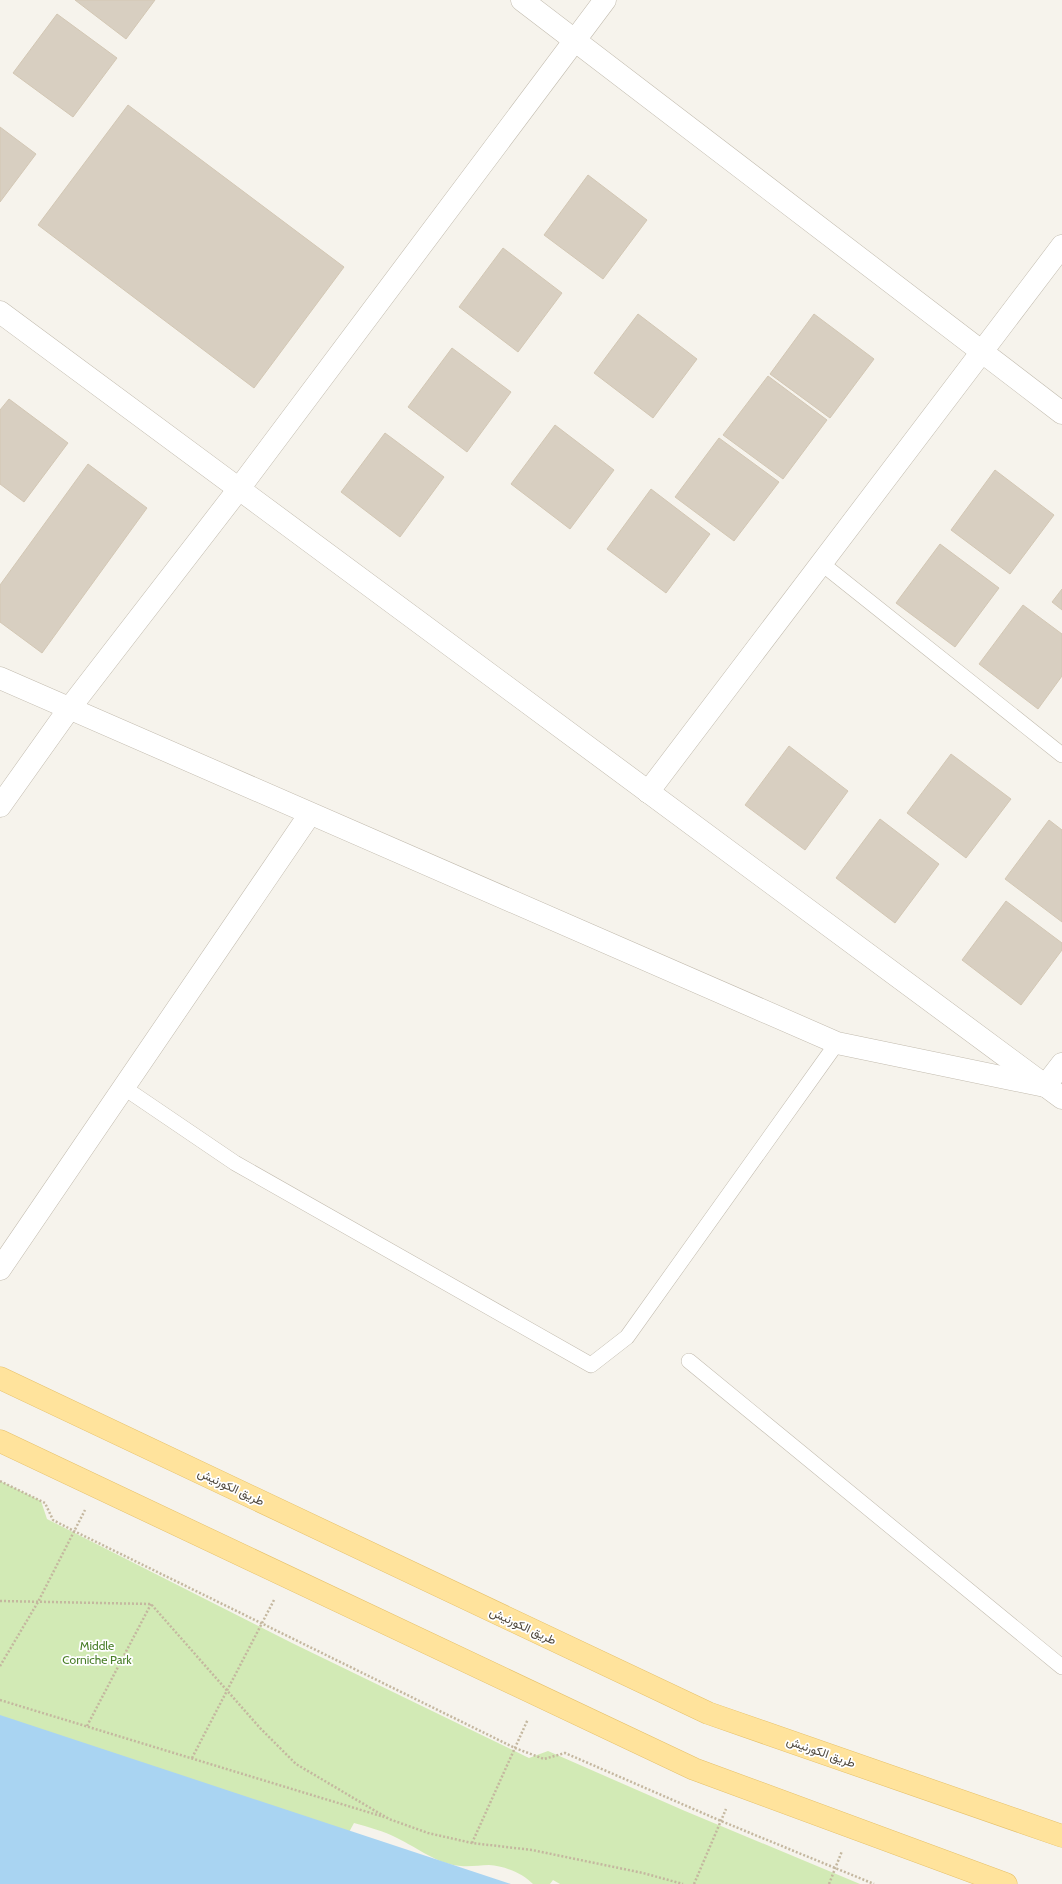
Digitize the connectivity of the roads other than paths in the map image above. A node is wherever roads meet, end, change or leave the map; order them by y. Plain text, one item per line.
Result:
1 (522, 0) edge
2 (606, 0) edge
3 (575, 40) junction
4 (1062, 246) edge
5 (0, 312) edge
6 (982, 351) junction
7 (1062, 413) edge
8 (238, 490) junction
9 (821, 563) junction
10 (0, 678) edge
11 (69, 709) junction
12 (1062, 755) edge
13 (648, 792) junction
14 (0, 806) edge
15 (310, 814) junction
16 (837, 1043) junction
17 (1062, 1064) edge
18 (123, 1087) junction
19 (1054, 1092) edge
20 (0, 1269) edge
21 (689, 1361) dead end
22 (0, 1378) edge
23 (0, 1441) edge
24 (1062, 1667) edge
25 (1062, 1836) edge
26 (1006, 1884) edge

1 - 3 street
2 - 3 street
3 - 6 street
3 - 8 street
4 - 6 street
5 - 8 street
6 - 7 street
6 - 9 street
8 - 11 street
8 - 13 street
9 - 12 lane
9 - 13 street
10 - 11 street
11 - 14 street
11 - 15 street
13 - 19 street
15 - 16 street
15 - 18 street
16 - 18 lane
16 - 19 street
17 - 19 street
18 - 20 street
21 - 24 lane
22 - 25 main road, طريق الكورنيش
23 - 26 main road

